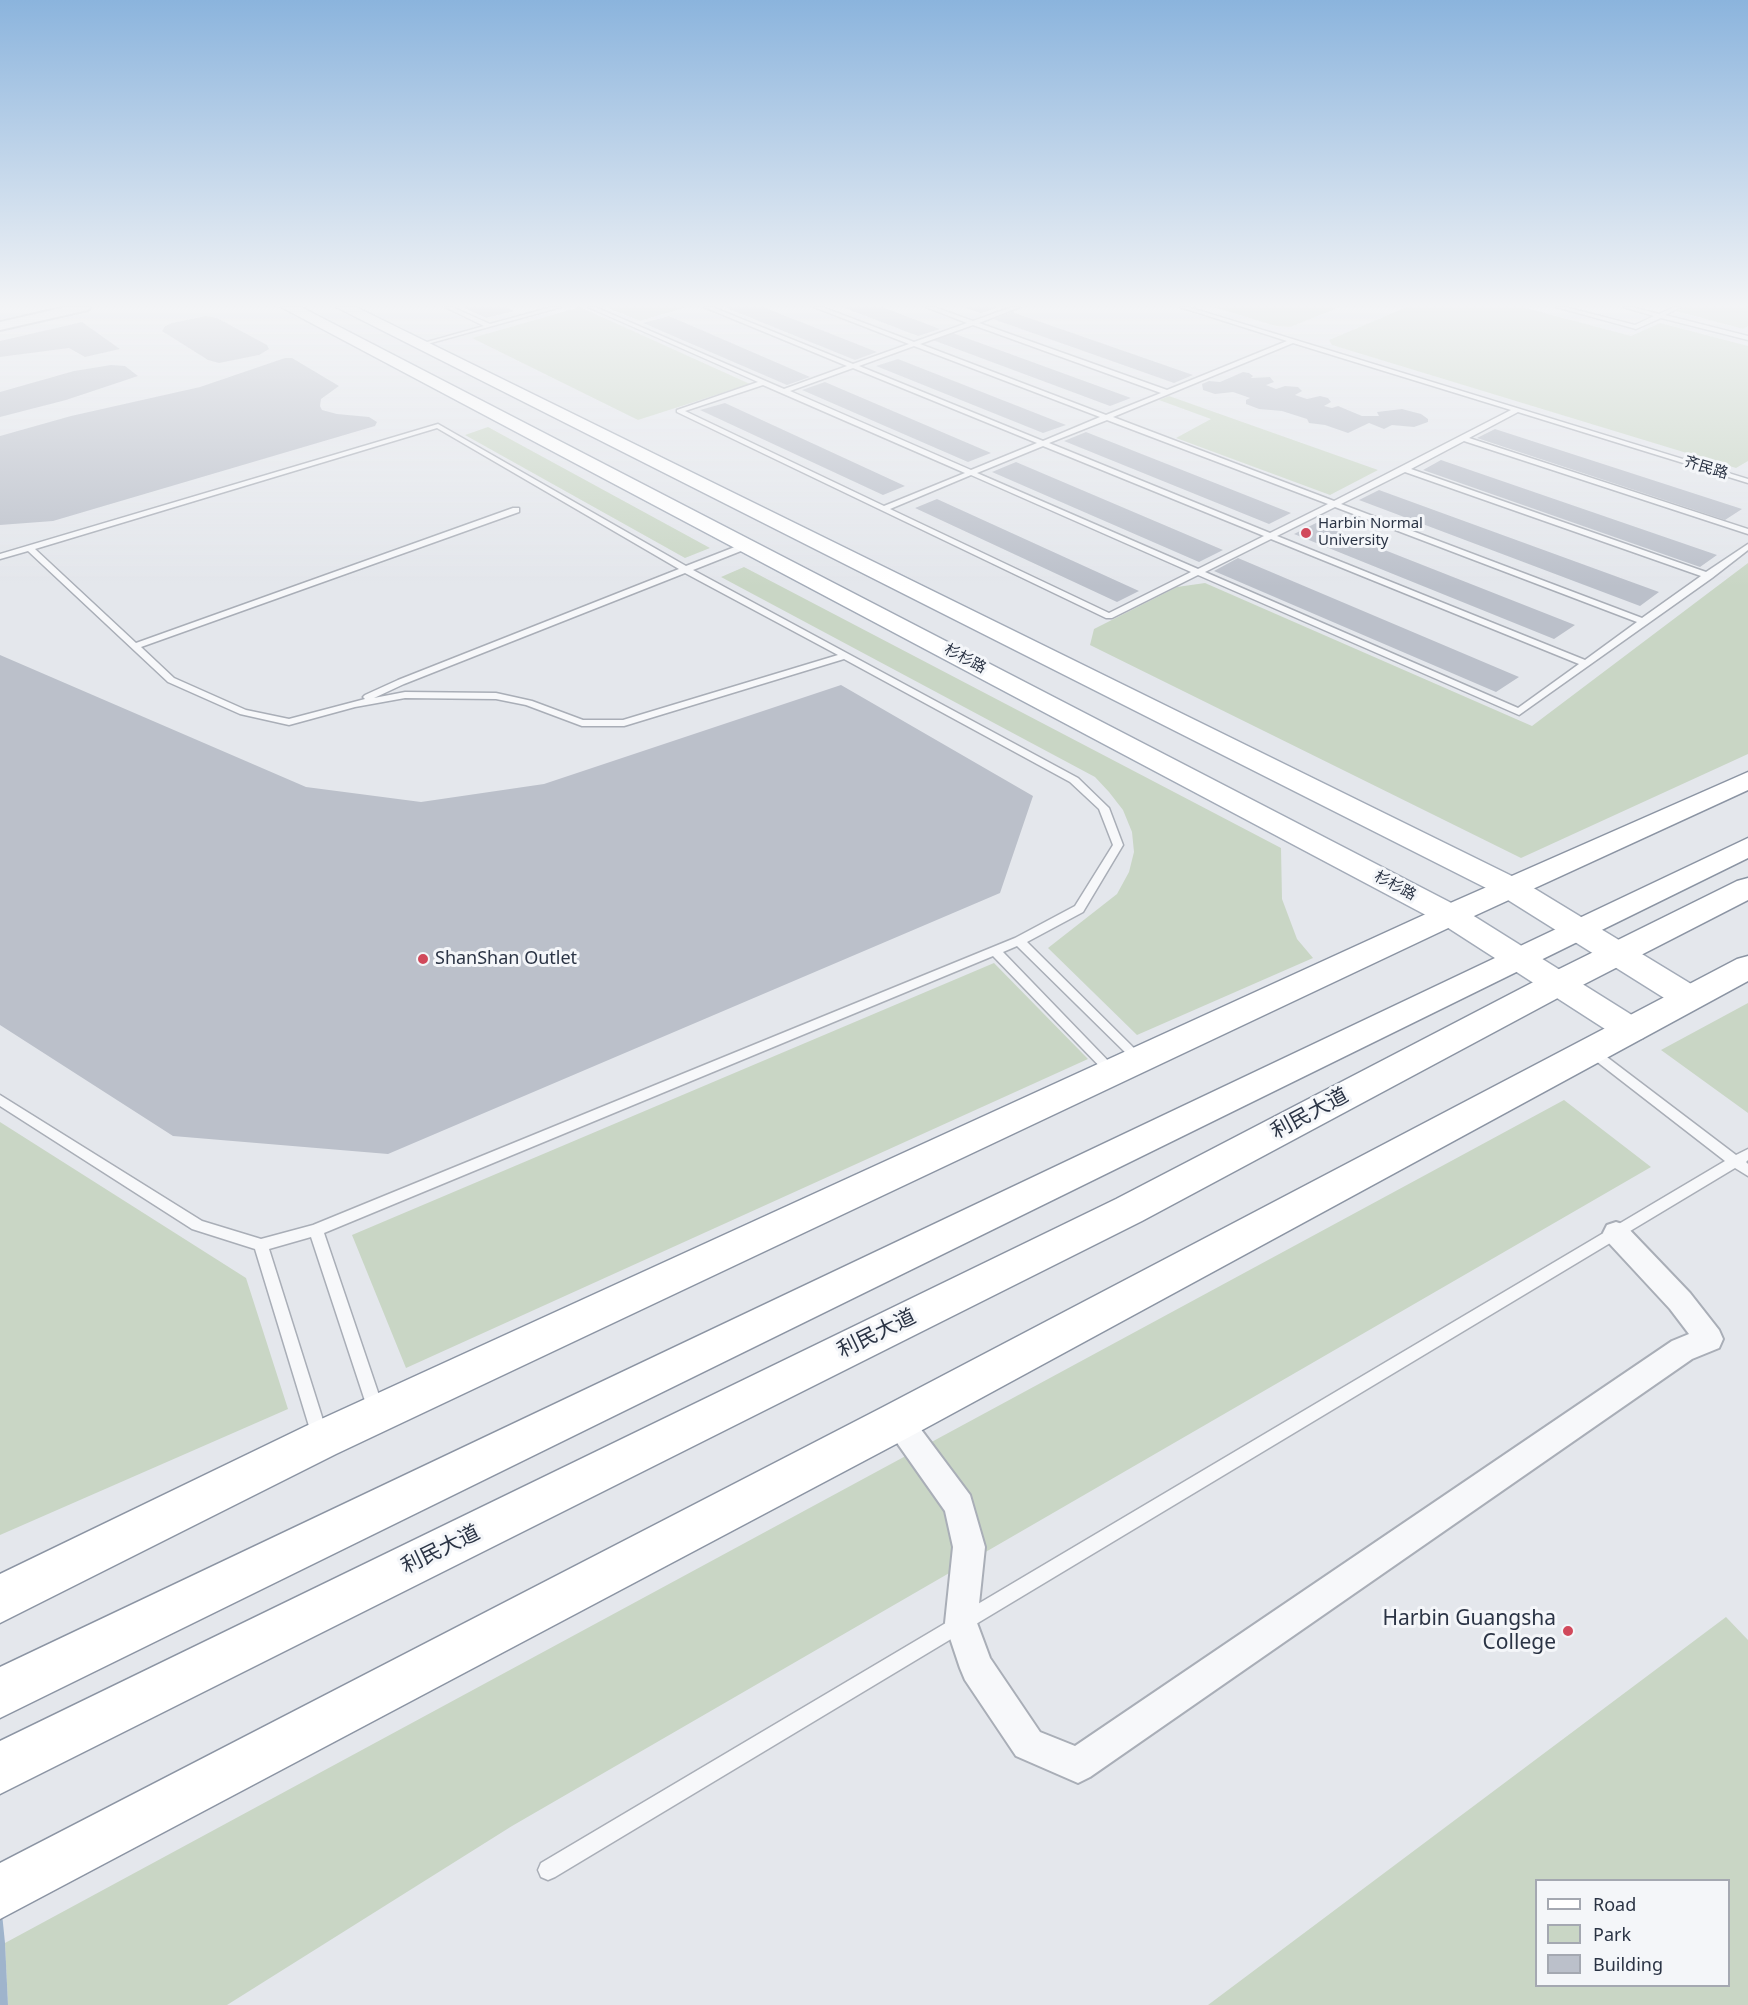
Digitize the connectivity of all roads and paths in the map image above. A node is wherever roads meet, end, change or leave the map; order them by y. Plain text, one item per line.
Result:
1 (470, 401) edge
2 (533, 401) edge
3 (710, 401) edge
4 (806, 401) edge
5 (939, 401) edge
6 (1063, 401) edge
7 (1145, 401) edge
8 (1486, 401) edge
9 (1517, 410) junction
10 (1106, 417) junction
11 (1462, 438) junction
12 (1043, 442) junction
13 (1405, 469) junction
14 (970, 472) junction
15 (1748, 481) edge
16 (1335, 504) junction
17 (885, 508) junction
18 (516, 510) dead end
19 (1748, 532) edge
20 (1272, 535) junction
21 (748, 544) junction
22 (1748, 546) edge
23 (31, 550) junction
24 (0, 557) edge
25 (685, 569) junction
26 (1198, 572) junction
27 (1709, 576) junction
28 (1644, 622) junction
29 (135, 646) junction
30 (845, 656) junction
31 (1586, 664) junction
32 (354, 704) junction
33 (1748, 780) edge
34 (1748, 847) edge
35 (1511, 888) junction
36 (1748, 888) edge
37 (1450, 915) junction
38 (1576, 930) junction
39 (1019, 941) junction
40 (994, 950) junction
41 (1615, 954) junction
42 (1518, 958) junction
43 (1748, 967) edge
44 (1557, 984) junction
45 (1689, 998) junction
46 (1631, 1030) junction
47 (1592, 1051) junction
48 (1127, 1067) junction
49 (0, 1100) edge
50 (1744, 1163) edge
51 (316, 1230) junction
52 (1617, 1233) junction
53 (261, 1245) junction
54 (378, 1414) junction
55 (898, 1421) junction
56 (321, 1440) junction
57 (0, 1599) edge
58 (961, 1623) junction
59 (2, 1692) edge
60 (7, 1764) edge
61 (548, 1870) dead end
62 (14, 1884) edge

1 - 21 main road, 杉杉路
2 - 35 main road
3 - 17 lane
4 - 14 lane
5 - 12 lane
6 - 10 lane
7 - 10 lane
8 - 9 lane, 齐民路
9 - 11 lane
9 - 15 lane, 齐民路
10 - 12 lane
10 - 16 lane
11 - 13 lane
11 - 19 lane
12 - 14 lane
12 - 20 lane
13 - 16 lane
13 - 27 lane
14 - 17 lane
14 - 26 lane
16 - 20 lane
16 - 28 lane
17 - 26 lane
18 - 29 lane
20 - 26 lane
20 - 31 lane
21 - 25 lane
21 - 37 main road, 杉杉路
22 - 27 lane
23 - 24 lane
23 - 25 lane
23 - 29 lane
25 - 30 lane
25 - 32 lane
26 - 31 lane
27 - 28 lane
28 - 31 lane
29 - 32 lane
30 - 32 lane
30 - 39 lane
33 - 35 main road
34 - 38 main road
35 - 37 main road
35 - 38 main road
36 - 41 main road, 利民大道
37 - 42 main road, 杉杉路
37 - 48 main road
38 - 41 main road
38 - 42 main road
39 - 40 lane
39 - 48 lane
40 - 48 lane
40 - 51 lane
41 - 44 main road, 利民大道
41 - 45 main road
42 - 44 main road, 杉杉路
42 - 59 main road
43 - 45 main road
44 - 46 main road, 杉杉路
44 - 60 main road, 利民大道
45 - 46 main road
46 - 47 main road
47 - 50 lane
47 - 55 main road
48 - 54 main road
49 - 53 lane
50 - 52 lane
51 - 53 lane
51 - 54 lane
52 - 58 lane
52 - 58 street
53 - 56 lane
54 - 56 main road
55 - 58 street
55 - 62 main road
56 - 57 main road
58 - 61 lane

